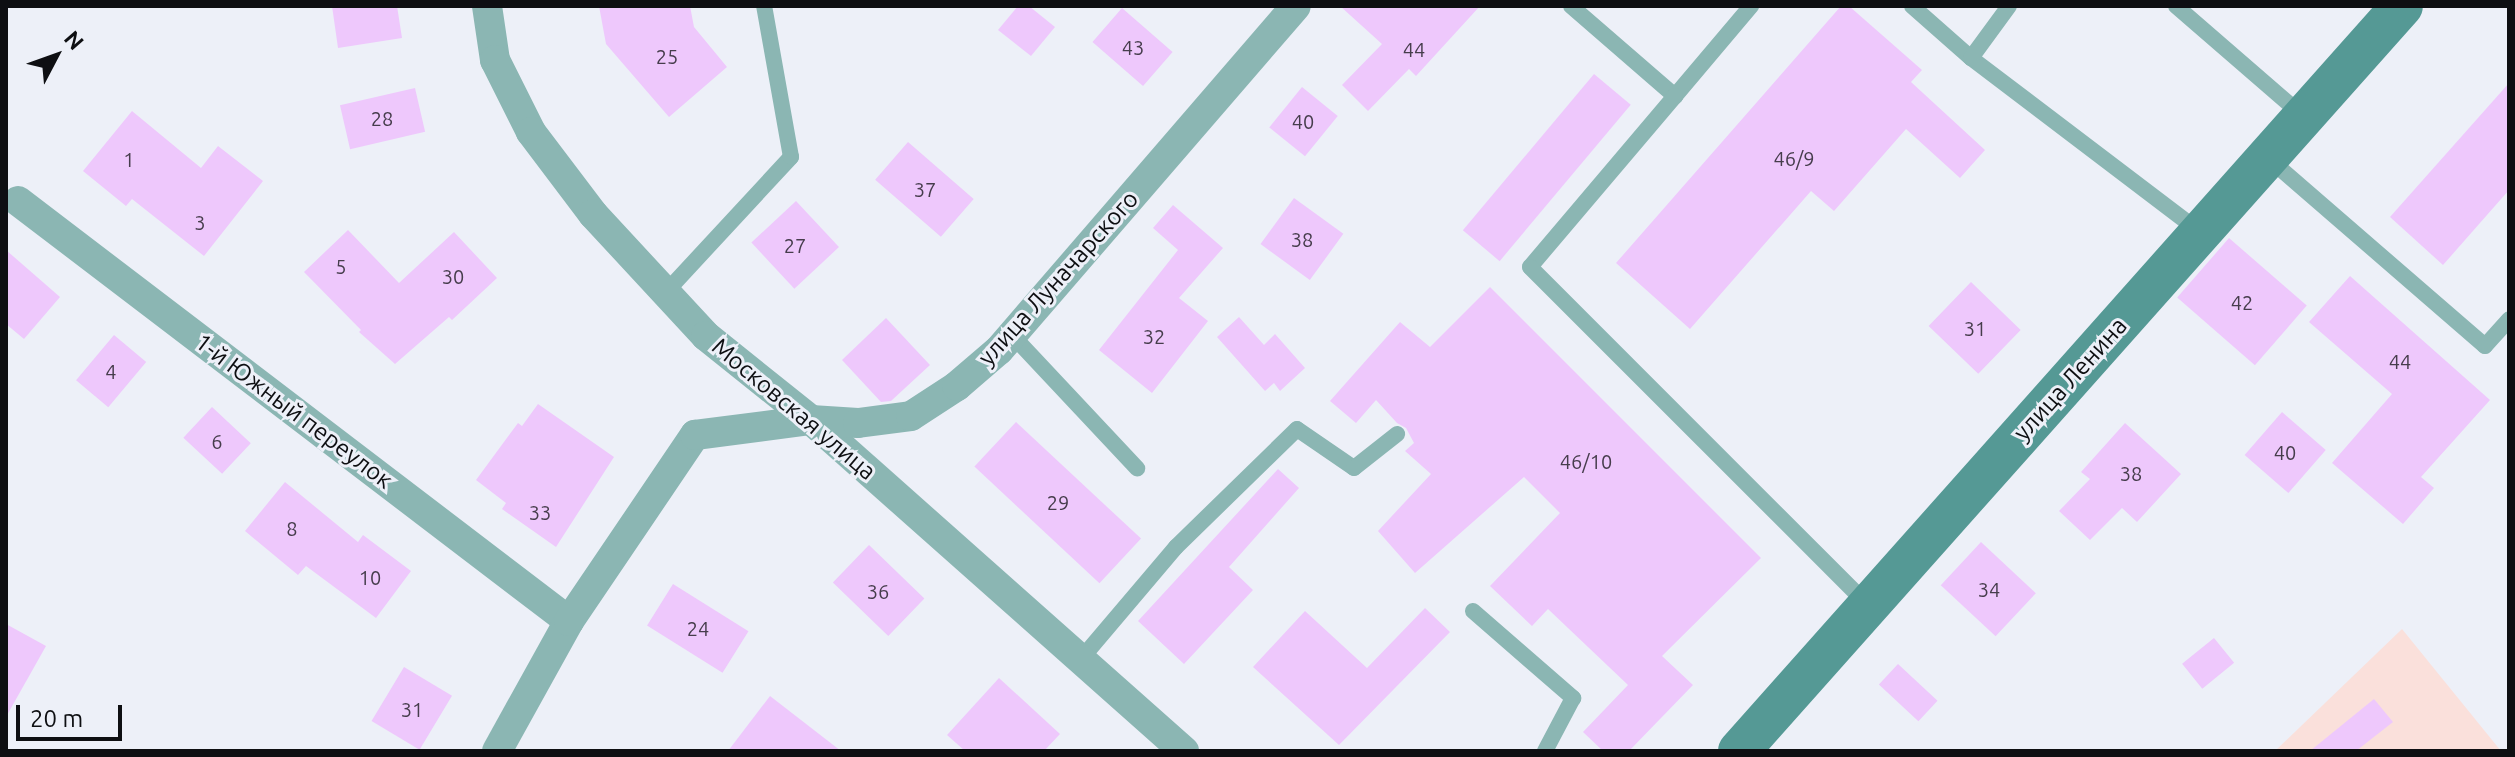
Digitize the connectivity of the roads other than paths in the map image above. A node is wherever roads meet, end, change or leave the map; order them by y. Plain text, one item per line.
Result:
1 (487, 6) edge
2 (764, 6) edge
3 (1296, 6) edge
4 (1571, 6) edge
5 (1751, 6) edge
6 (1912, 6) edge
7 (2009, 6) edge
8 (2176, 6) edge
9 (2402, 6) edge
10 (1971, 58) junction
11 (1675, 96) junction
12 (2304, 116) junction
13 (2267, 157) junction
14 (18, 201) dead end
15 (2200, 233) junction
16 (666, 292) junction
17 (2509, 319) edge
18 (1012, 335) junction
19 (811, 420) junction
20 (1397, 434) dead end
21 (1137, 468) dead end
22 (1868, 605) junction
23 (1473, 611) dead end
24 (569, 621) junction
25 (1081, 659) junction
26 (497, 751) edge
27 (1184, 751) edge
28 (1545, 751) edge
29 (1739, 751) edge

1 - 16 street, Московская улица
2 - 16 lane
3 - 18 street, улица Луначарского
4 - 11 lane
5 - 11 lane
6 - 10 lane
7 - 10 lane
8 - 12 lane
9 - 12 street, улица Ленина
10 - 15 lane
11 - 22 lane
12 - 13 street, улица Ленина
13 - 15 street, улица Ленина
13 - 17 lane
14 - 24 street, 1-й Южный переулок
15 - 22 street, улица Ленина
16 - 19 street, Московская улица
18 - 19 street, улица Луначарского
18 - 21 lane
19 - 24 street, улица Луначарского
19 - 25 street, Московская улица
20 - 25 lane
22 - 29 street, улица Ленина
23 - 28 lane
24 - 26 street, улица Луначарского
25 - 27 street, Московская улица

